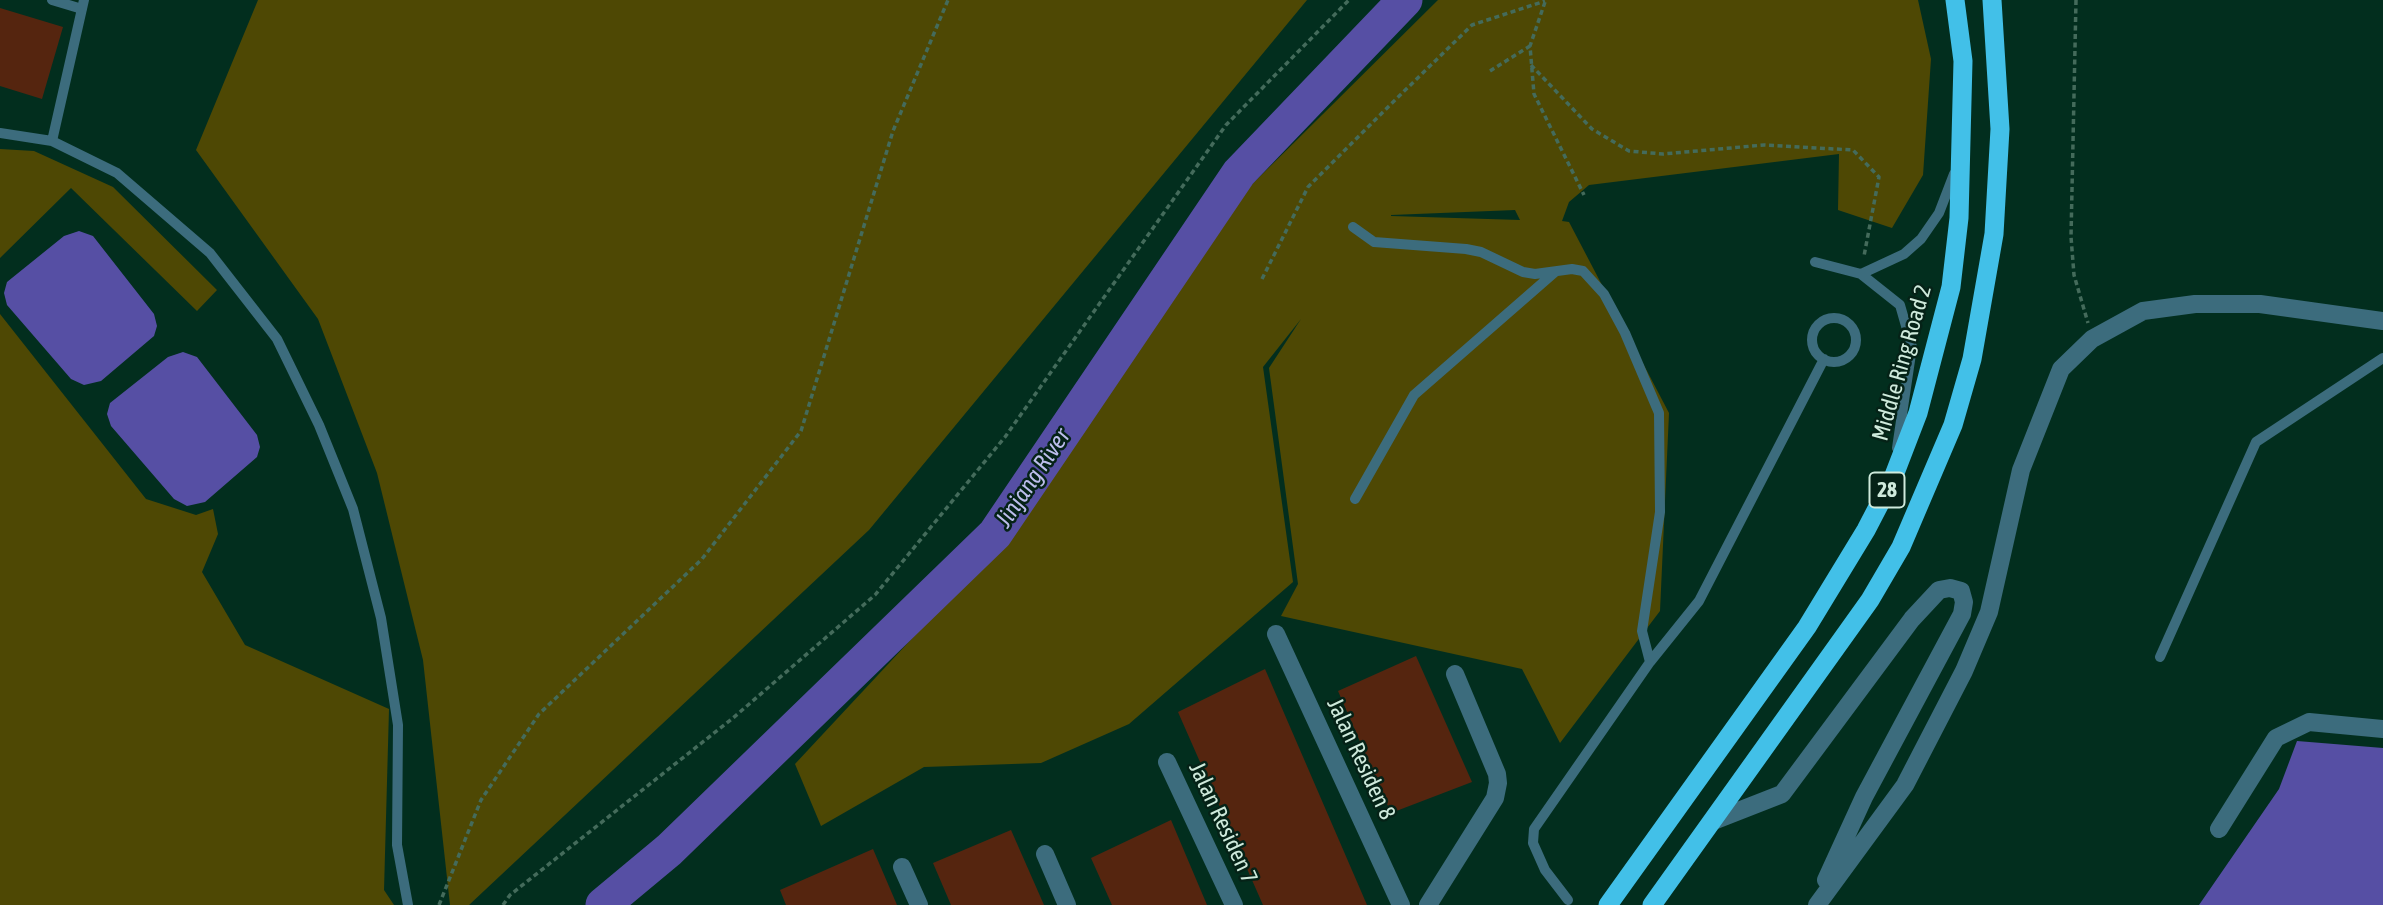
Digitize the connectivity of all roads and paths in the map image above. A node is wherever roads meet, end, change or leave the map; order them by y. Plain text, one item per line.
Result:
1 (52, 0) edge
2 (948, 0) edge
3 (1349, 0) edge
4 (1955, 0) edge
5 (1992, 0) edge
6 (2076, 0) edge
7 (1546, 1) edge
8 (83, 5) edge
9 (1530, 46) junction
10 (1531, 65) junction
11 (1490, 71) dead end
12 (0, 133) edge
13 (52, 141) junction
14 (1962, 149) junction
15 (1584, 195) dead end
16 (1353, 227) dead end
17 (1815, 262) dead end
18 (1555, 272) junction
19 (1861, 274) junction
20 (1262, 279) dead end
21 (2383, 321) edge
22 (2092, 339) junction
23 (2383, 358) edge
24 (1824, 359) junction
25 (1893, 478) junction
26 (1355, 499) dead end
27 (1276, 634) dead end
28 (2160, 657) dead end
29 (1650, 662) junction
30 (1455, 674) dead end
31 (2383, 729) edge
32 (1167, 762) dead end
33 (1713, 821) junction
34 (2219, 829) dead end
35 (1045, 854) dead end
36 (902, 867) dead end
37 (1568, 900) dead end
38 (408, 905) edge
39 (439, 905) edge
40 (503, 905) edge
41 (919, 905) edge
42 (1067, 905) edge
43 (1234, 905) edge
44 (1401, 905) edge
45 (1428, 905) edge
46 (1608, 905) edge
47 (1652, 905) edge
48 (1816, 905) edge

1 - 8 lane
2 - 39 path
3 - 40 path
4 - 14 highway, Middle Ring Road 2 / 28
5 - 33 highway, 28
6 - 22 path
7 - 9 path
7 - 20 path
8 - 13 lane
9 - 10 path
9 - 11 path
10 - 15 path
10 - 19 path
12 - 13 lane
13 - 38 lane
14 - 19 lane
14 - 25 highway, Middle Ring Road 2 / 28
16 - 18 lane
17 - 19 lane
18 - 26 lane
18 - 29 lane
19 - 25 lane
21 - 22 street
22 - 48 street
23 - 28 lane
24 - 24 lane
24 - 29 lane
25 - 46 highway, Middle Ring Road 2 / 28
27 - 44 street, Jalan Residen 8
29 - 37 lane
30 - 45 street
31 - 34 street
32 - 43 street, Jalan Residen 7
33 - 47 highway, 28
33 - 48 street
35 - 42 street
36 - 41 street

